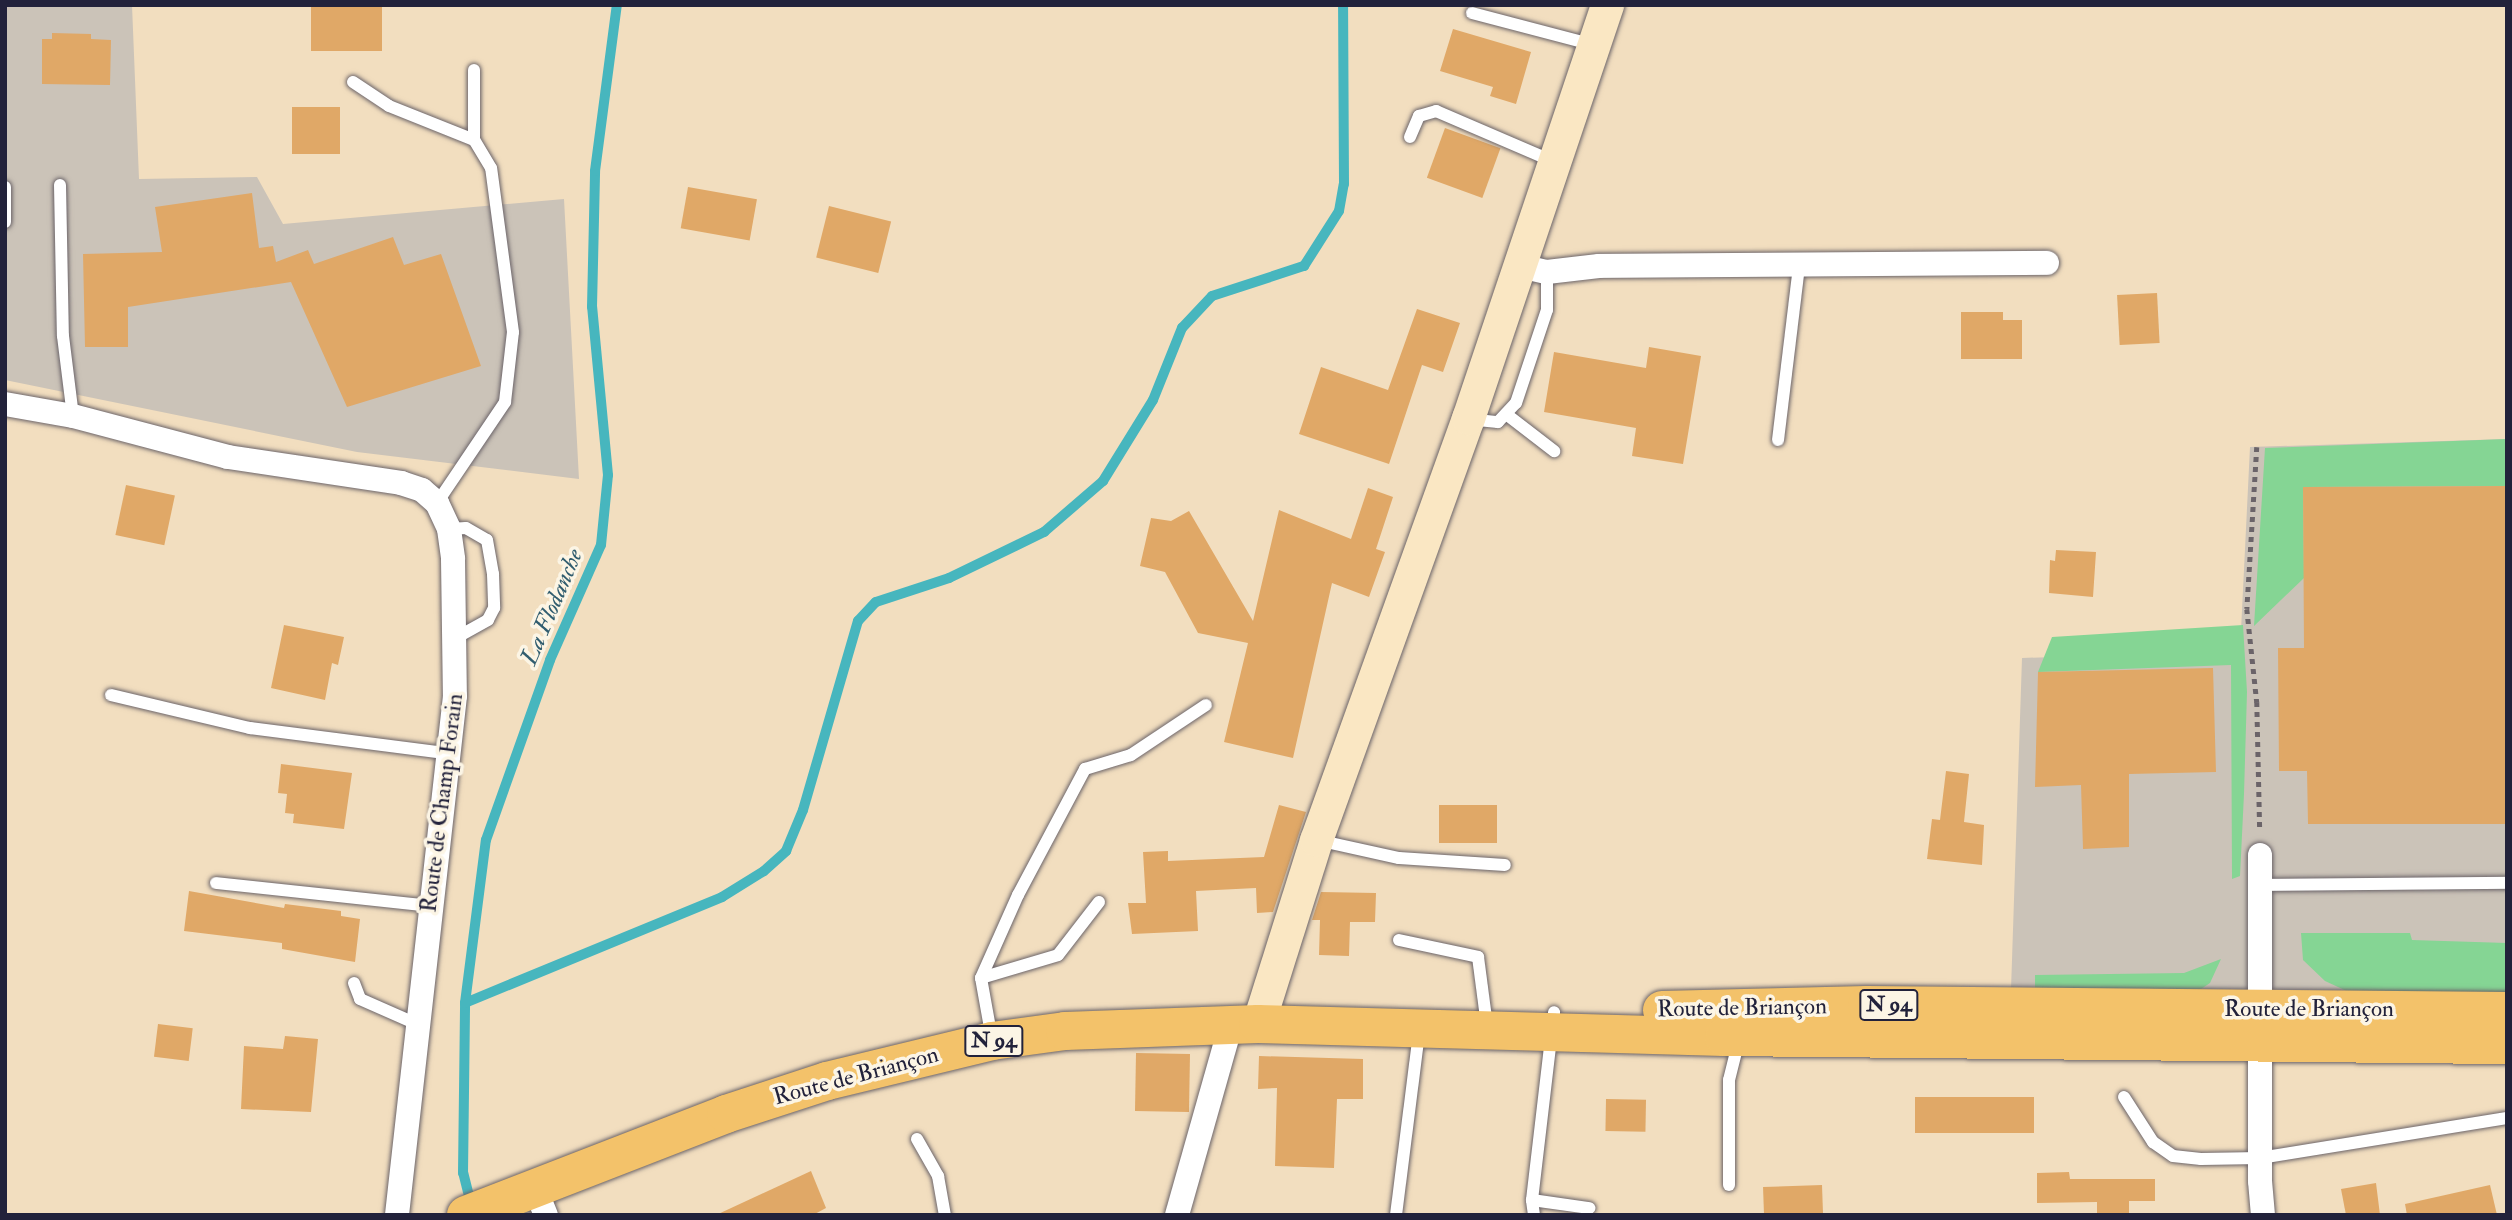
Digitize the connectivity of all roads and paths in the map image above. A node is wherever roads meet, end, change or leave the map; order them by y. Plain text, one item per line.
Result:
1 (1607, 5) edge
2 (1472, 13) dead end
3 (1594, 45) junction
4 (474, 69) dead end
5 (353, 82) dead end
6 (1410, 137) dead end
7 (474, 140) junction
8 (1555, 162) junction
9 (60, 185) dead end
10 (5, 187) edge
11 (5, 222) edge
12 (2047, 263) dead end
13 (1800, 266) junction
14 (1534, 269) junction
15 (5, 404) edge
16 (1506, 414) junction
17 (73, 416) junction
18 (1468, 418) junction
19 (1778, 440) dead end
20 (2257, 447) dead end
21 (1554, 451) dead end
22 (436, 503) junction
23 (449, 529) junction
24 (456, 638) junction
25 (111, 695) dead end
26 (1206, 705) dead end
27 (452, 754) junction
28 (1316, 840) junction
29 (2260, 855) joint
30 (1505, 865) dead end
31 (216, 883) dead end
32 (2507, 883) edge
33 (2260, 885) junction
34 (1099, 902) dead end
35 (430, 906) junction
36 (1399, 940) dead end
37 (981, 978) junction
38 (354, 983) dead end
39 (2507, 1011) edge
40 (1421, 1023) junction
41 (1486, 1023) junction
42 (1554, 1023) junction
43 (1741, 1023) junction
44 (417, 1024) junction
45 (1253, 1024) junction
46 (2260, 1026) junction
47 (992, 1041) junction
48 (2507, 1045) edge
49 (2124, 1097) dead end
50 (2507, 1118) edge
51 (917, 1139) dead end
52 (2260, 1158) junction
53 (1730, 1185) dead end
54 (1532, 1200) junction
55 (540, 1201) edge
56 (483, 1208) edge
57 (1589, 1208) dead end
58 (397, 1215) edge
59 (945, 1215) edge
60 (1177, 1215) edge
61 (1396, 1215) edge
62 (1534, 1215) edge
63 (2263, 1215) edge

1 - 3 street
2 - 3 lane
3 - 8 street
4 - 7 lane
5 - 7 lane
6 - 8 lane
7 - 22 lane
8 - 14 street
9 - 17 lane
10 - 11 lane
12 - 13 street
13 - 14 street
13 - 19 lane
14 - 16 lane
14 - 18 street
15 - 17 street
16 - 18 lane
16 - 21 lane
17 - 22 street
18 - 28 street
20 - 29 path
22 - 23 street, Route de Champ Forain
23 - 24 street, Route de Champ Forain
23 - 24 lane
24 - 27 street, Route de Champ Forain
25 - 27 lane
26 - 37 lane
27 - 35 street, Route de Champ Forain
28 - 30 lane
28 - 45 street
29 - 33 street
31 - 35 lane
32 - 33 lane
33 - 46 street
34 - 37 lane
35 - 44 street, Route de Champ Forain
36 - 41 lane
37 - 47 lane
38 - 44 lane
39 - 46 main road, Route de Briançon / N 94
40 - 41 main road, Route de Briançon / N 94
40 - 45 main road, Route de Briançon / N 94
40 - 61 lane
41 - 42 main road, Route de Briançon / N 94
42 - 43 main road, Route de Briançon / N 94
42 - 54 lane
43 - 46 main road, Route de Briançon / N 94
43 - 46 main road, Route de Briançon / N 94
43 - 53 lane
44 - 58 street, Route de Champ Forain
45 - 47 main road, Route de Briançon / N 94
45 - 60 street
46 - 48 main road, Route de Briançon / N 94
46 - 52 street
47 - 55 main road, Route de Briançon / N 94
49 - 52 lane
50 - 52 lane
51 - 59 lane
52 - 63 street
54 - 57 lane
54 - 62 lane
55 - 56 main road, Route de Briançon / N 94

